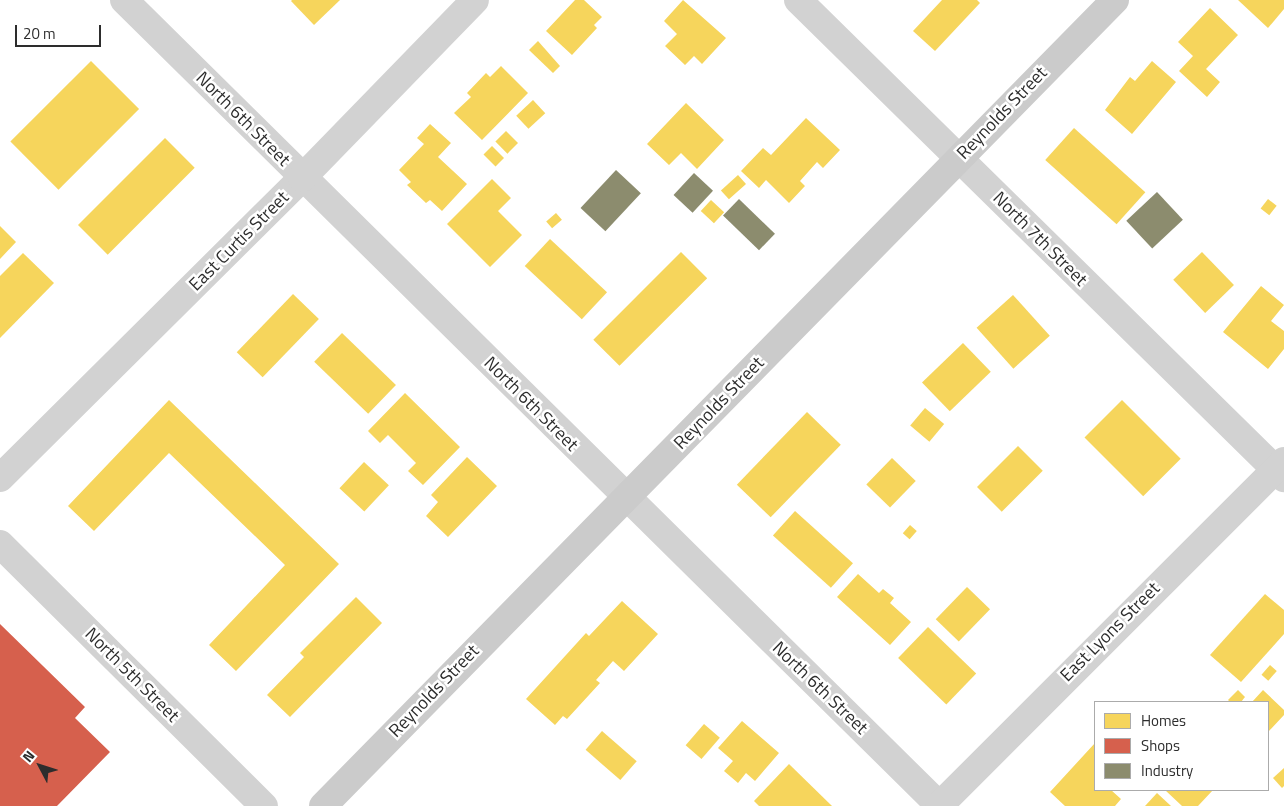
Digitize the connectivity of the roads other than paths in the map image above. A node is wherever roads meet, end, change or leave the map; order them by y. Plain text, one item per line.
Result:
1 (124, 0) edge
2 (475, 0) edge
3 (798, 0) edge
4 (1115, 0) edge
5 (958, 158) junction
6 (302, 178) junction
7 (1281, 469) edge
8 (0, 478) edge
9 (626, 498) junction
10 (0, 544) edge
11 (264, 806) edge
12 (323, 806) edge
13 (939, 806) edge

1 - 6 street, North 6th Street
2 - 6 street, East Curtis Street
3 - 5 street, North 7th Street
4 - 5 main road, Reynolds Street
5 - 7 street, North 7th Street
5 - 9 main road, Reynolds Street
6 - 8 street, East Curtis Street
6 - 9 street, North 6th Street
7 - 13 street, East Lyons Street
9 - 12 main road, Reynolds Street
9 - 13 street, North 6th Street
10 - 11 street, North 5th Street

